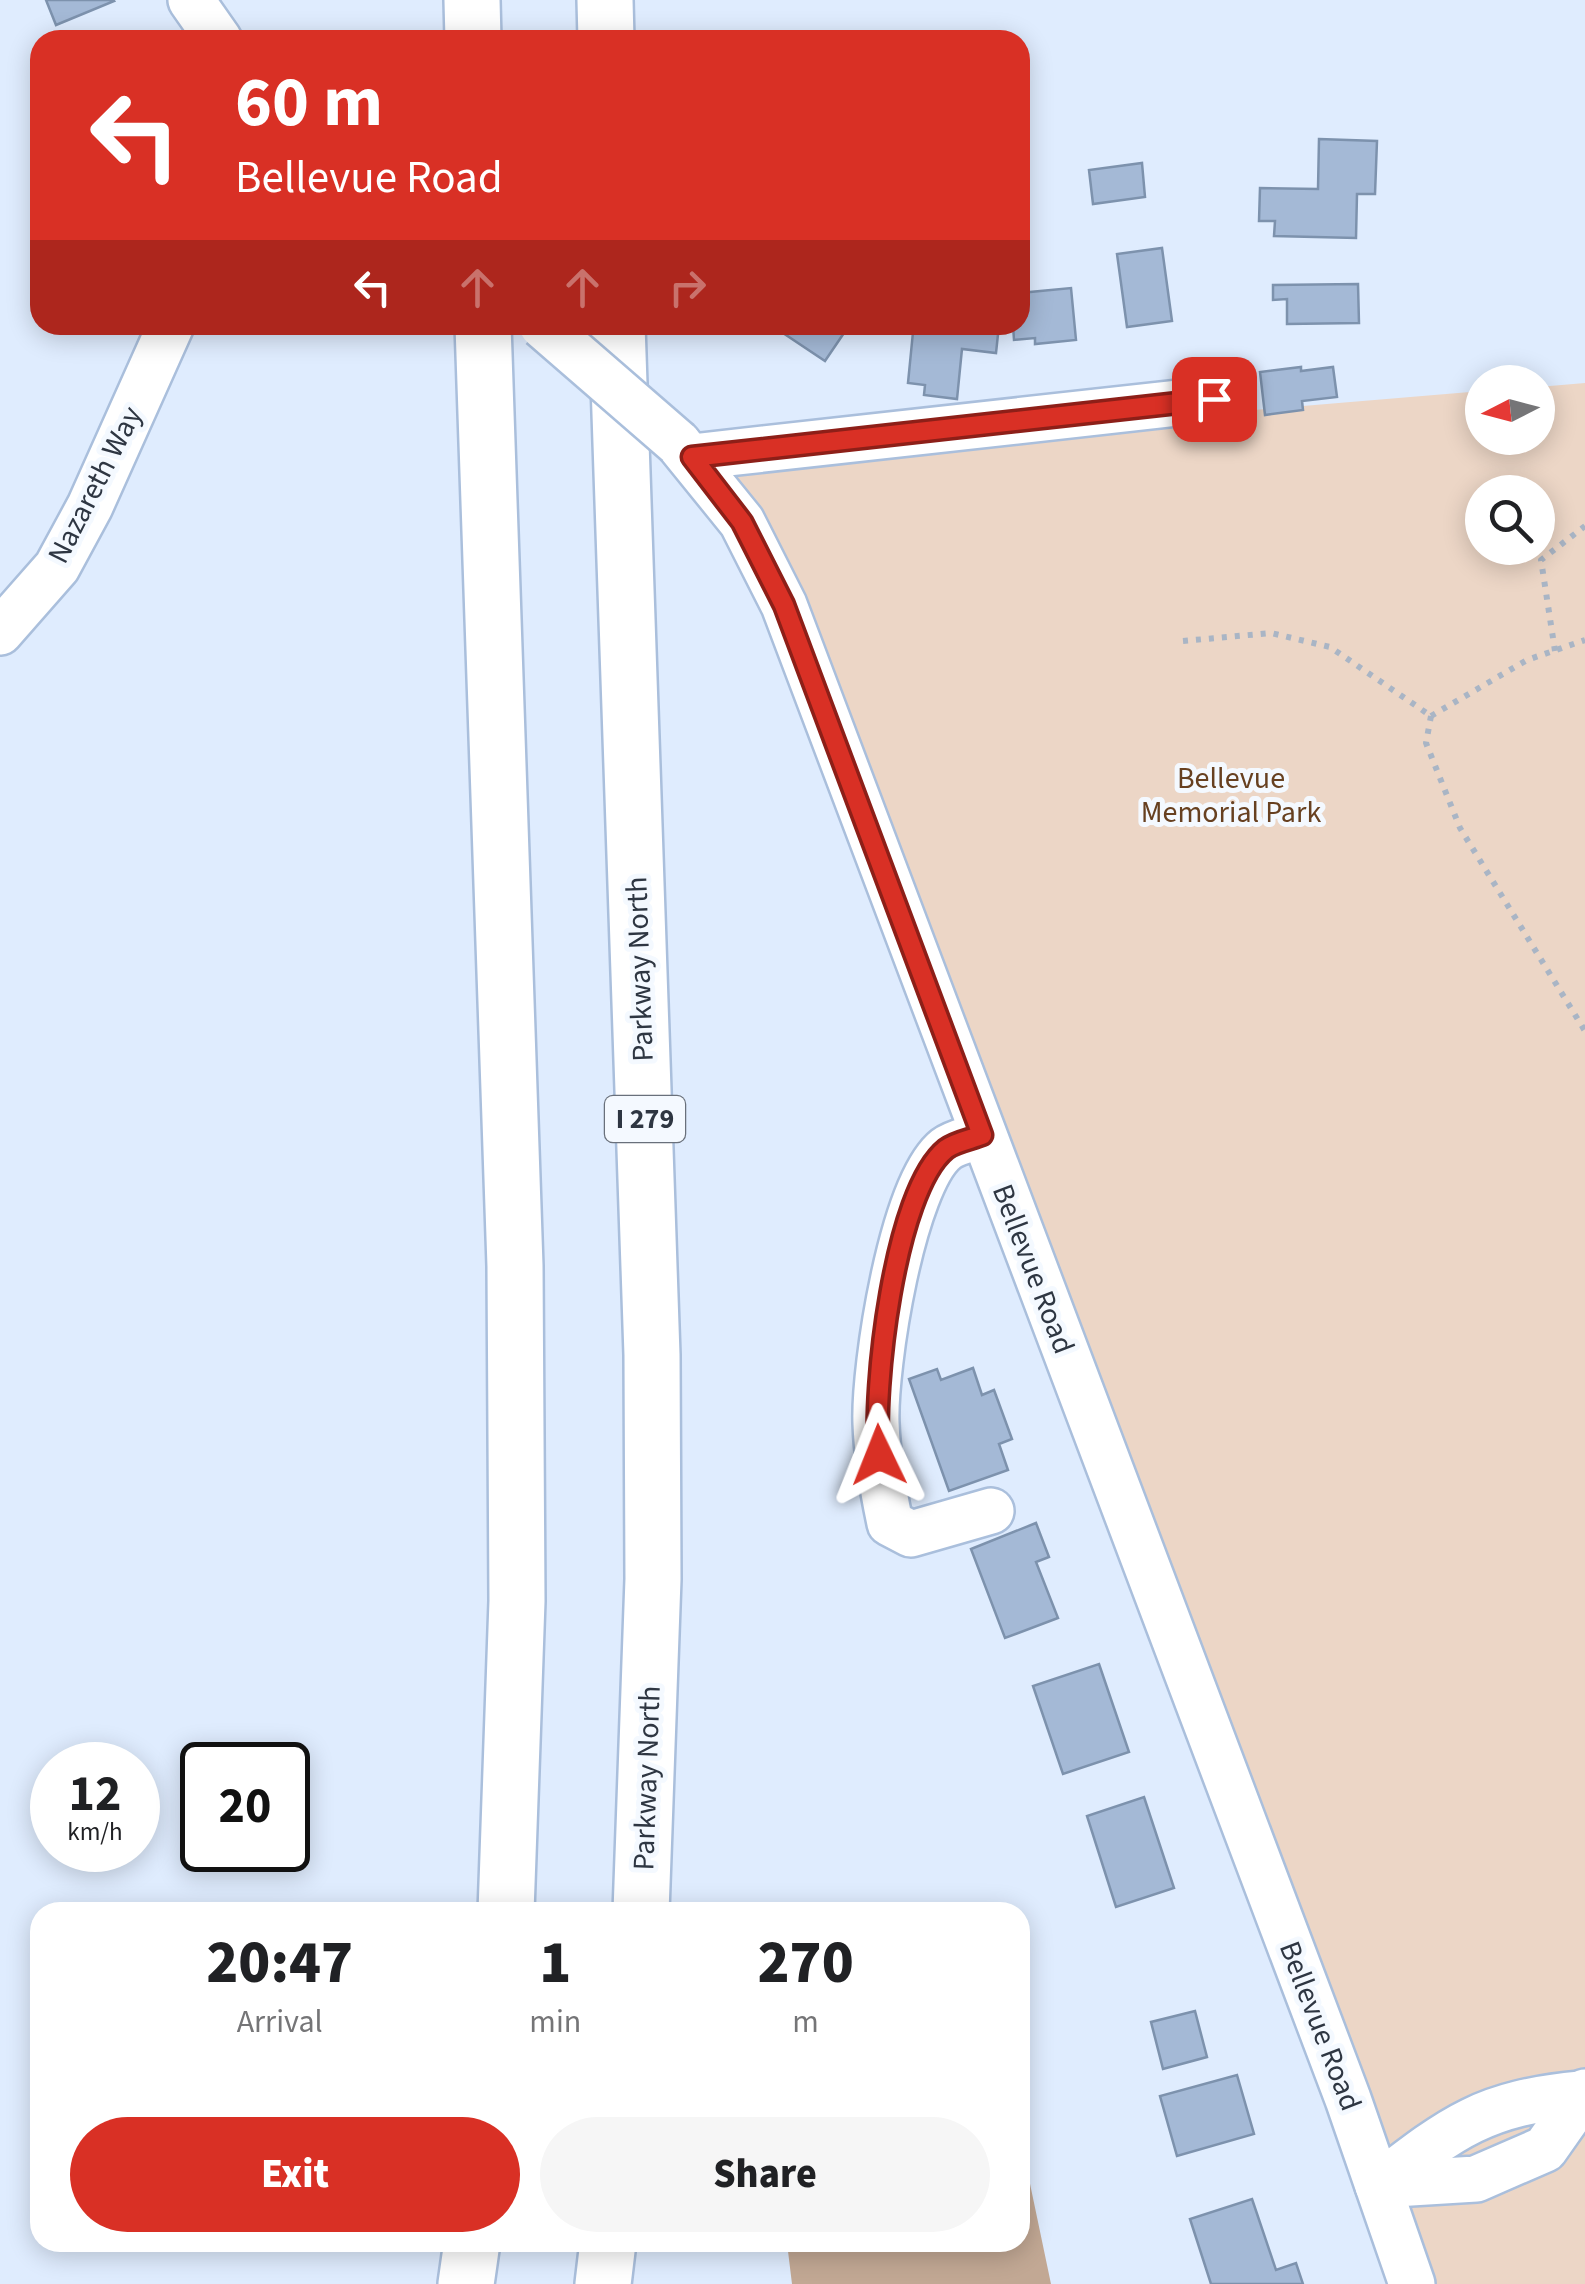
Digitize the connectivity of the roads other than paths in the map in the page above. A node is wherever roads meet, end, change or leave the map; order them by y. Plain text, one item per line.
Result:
1 (190, 0) edge
2 (472, 0) edge
3 (605, 0) edge
4 (212, 30) edge
5 (473, 30) edge
6 (606, 30) edge
7 (167, 335) edge
8 (483, 335) edge
9 (553, 335) edge
10 (617, 335) edge
11 (1214, 399) dead end
12 (685, 450) junction
13 (0, 632) edge
14 (982, 1135) junction
15 (991, 1510) dead end
16 (506, 1902) edge
17 (641, 1902) edge
18 (1583, 2093) edge
19 (1378, 2185) junction
20 (471, 2252) edge
21 (607, 2252) edge
22 (466, 2284) edge
23 (603, 2284) edge
24 (1412, 2284) edge

1 - 4 street
2 - 5 highway
3 - 6 highway
7 - 13 street, Nazareth Way
8 - 16 highway
9 - 12 street, Bellevue Road, bridge
10 - 17 highway, Parkway North / I 279
11 - 12 street
12 - 14 street, Bellevue Road
14 - 15 street
14 - 19 street, Bellevue Road
18 - 19 street
19 - 24 street, Bellevue Road
20 - 22 highway
21 - 23 highway

